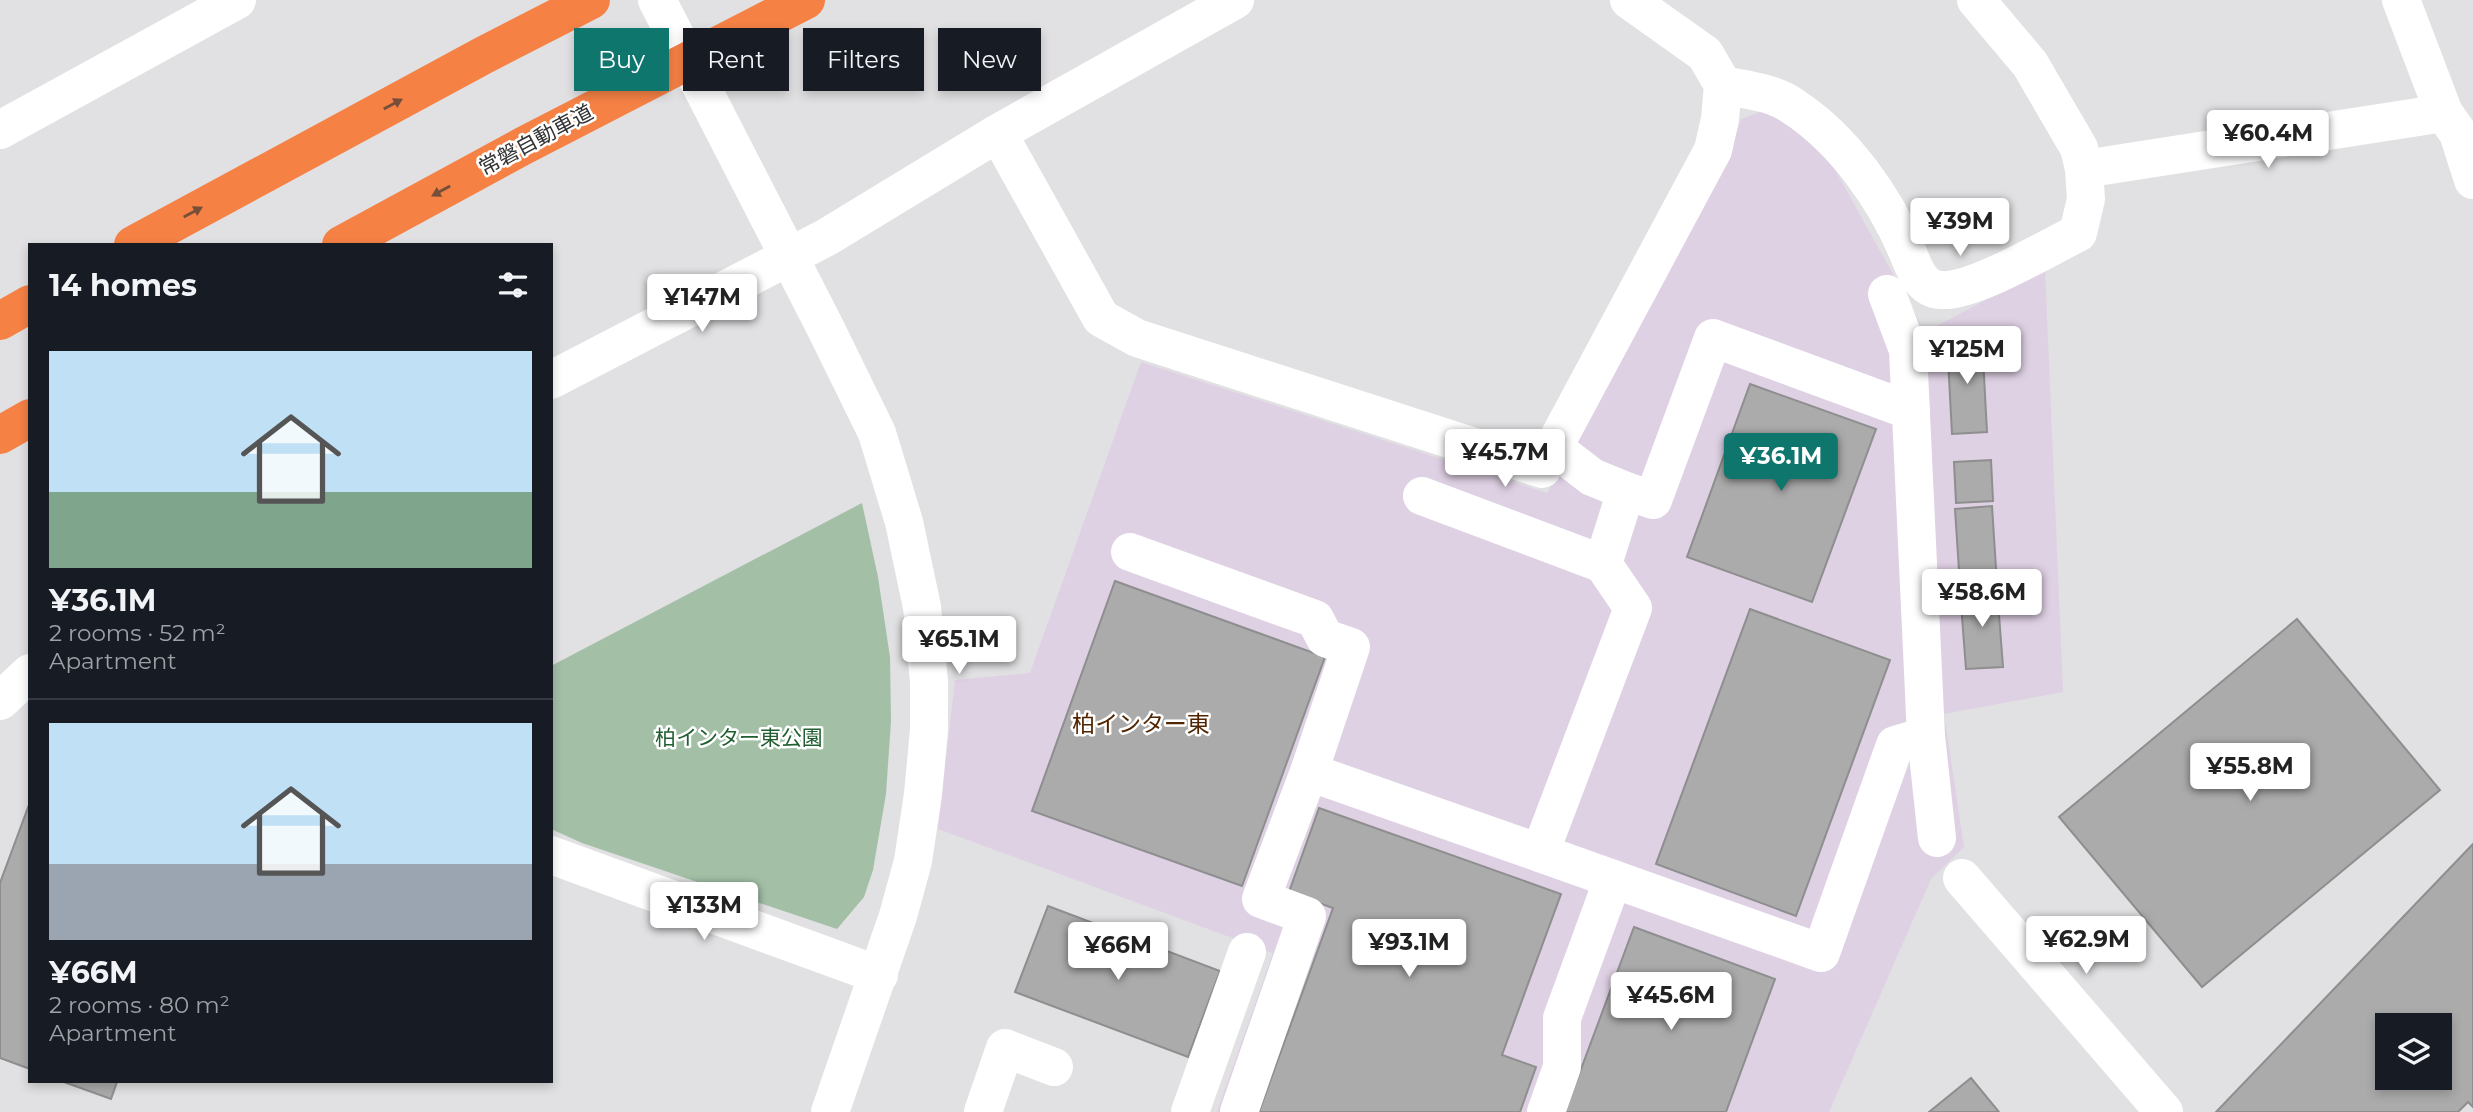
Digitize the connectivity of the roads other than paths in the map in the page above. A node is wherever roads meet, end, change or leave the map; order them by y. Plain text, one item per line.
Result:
1 (591, 0) edge
2 (657, 0) edge
3 (806, 0) edge
4 (1235, 0) edge
5 (1629, 0) edge
6 (1976, 0) edge
7 (2401, 0) edge
8 (232, 2) edge
9 (1723, 85) junction
10 (2458, 125) edge
11 (0, 130) edge
12 (998, 133) junction
13 (2084, 169) junction
14 (2473, 180) edge
15 (137, 243) edge
16 (345, 243) edge
17 (789, 256) junction
18 (1886, 294) dead end
19 (28, 305) edge
20 (0, 321) edge
21 (553, 379) edge
22 (1911, 411) junction
23 (28, 419) edge
24 (0, 435) edge
25 (1553, 447) junction
26 (1626, 491) junction
27 (1422, 496) dead end
28 (1130, 552) dead end
29 (1603, 564) junction
30 (28, 675) edge
31 (0, 701) edge
32 (1926, 736) junction
33 (1309, 772) junction
34 (1937, 838) dead end
35 (1540, 853) junction
36 (553, 856) edge
37 (1962, 878) dead end
38 (1612, 879) junction
39 (1247, 952) dead end
40 (879, 975) junction
41 (1054, 1067) dead end
42 (830, 1112) edge
43 (983, 1112) edge
44 (1190, 1112) edge
45 (1239, 1112) edge
46 (1546, 1112) edge
47 (2164, 1112) edge

15 -> 1 highway
2 - 17 street
3 -> 16 highway, 常磐自動車道
4 - 12 street
5 - 9 street
6 - 13 street
7 - 10 street
8 - 11 street
9 - 13 street
9 - 25 street
10 - 13 street
10 - 14 street
12 - 17 street
12 - 25 street
17 - 21 street
17 - 40 street
18 - 22 street
19 - 20 highway
22 - 26 street
22 - 32 street
23 - 24 highway
25 - 26 street
26 - 29 street
27 - 29 street
28 - 33 street
29 - 35 street
30 - 31 street
32 - 34 street
32 - 38 street
33 - 35 street
33 - 45 street
35 - 38 street
36 - 40 street
37 - 47 street
38 - 46 street
39 - 44 street
40 - 42 street
41 - 43 street

